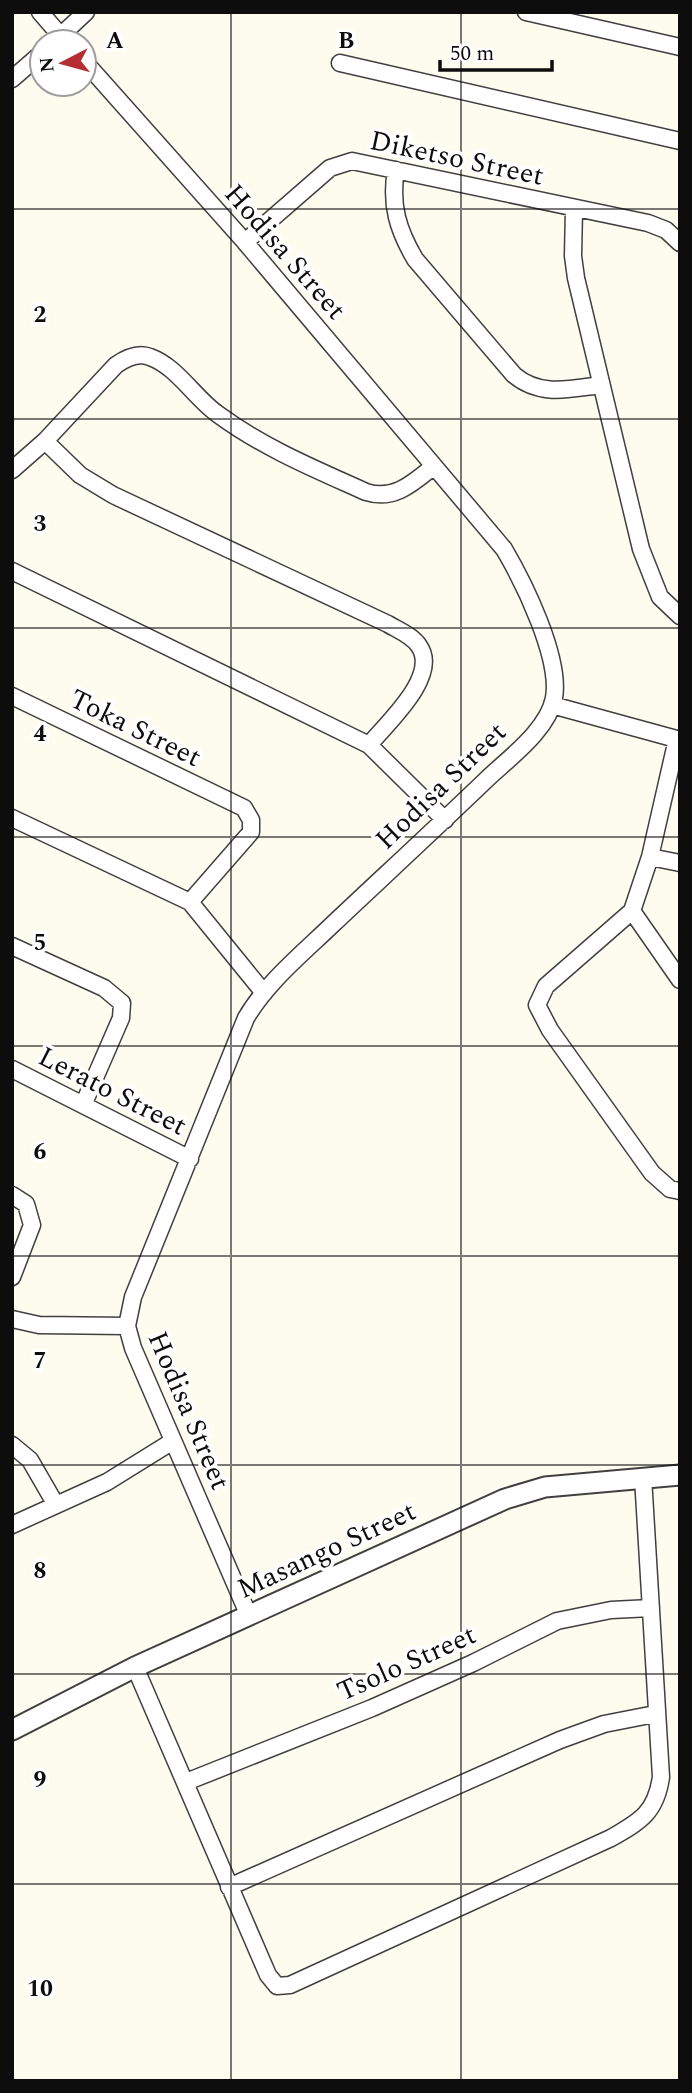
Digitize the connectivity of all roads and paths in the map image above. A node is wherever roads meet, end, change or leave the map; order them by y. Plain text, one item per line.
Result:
1 (40, 12) edge
2 (86, 12) edge
3 (526, 12) edge
4 (566, 17) edge
5 (52, 28) edge
6 (72, 28) edge
7 (680, 47) edge
8 (340, 63) dead end
9 (28, 65) edge
10 (98, 77) edge
11 (12, 79) edge
12 (680, 141) edge
13 (396, 170) junction
14 (574, 209) junction
15 (245, 242) junction
16 (680, 243) edge
17 (601, 385) junction
18 (45, 441) junction
19 (434, 466) junction
20 (12, 470) edge
21 (12, 571) edge
22 (680, 616) edge
23 (12, 696) edge
24 (552, 705) junction
25 (678, 739) edge
26 (369, 746) junction
27 (12, 818) edge
28 (445, 820) junction
29 (650, 857) junction
30 (680, 863) edge
31 (190, 902) junction
32 (632, 911) junction
33 (12, 946) edge
34 (680, 980) edge
35 (264, 993) junction
36 (12, 1069) edge
37 (84, 1102) junction
38 (190, 1159) junction
39 (680, 1191) edge
40 (12, 1195) edge
41 (12, 1277) edge
42 (12, 1320) edge
43 (127, 1326) junction
44 (173, 1441) junction
45 (12, 1445) edge
46 (680, 1475) edge
47 (643, 1477) junction
48 (56, 1505) junction
49 (12, 1525) edge
50 (652, 1608) junction
51 (249, 1616) junction
52 (135, 1667) junction
53 (655, 1714) junction
54 (12, 1730) edge
55 (186, 1782) junction
56 (229, 1887) junction

1 - 5 street
2 - 6 street
3 - 4 street
4 - 7 street
8 - 12 street
9 - 11 street
10 - 15 street, Hodisa Street
13 - 14 street, Diketso Street
13 - 15 street, Diketso Street
13 - 17 street
14 - 16 street, Diketso Street
14 - 17 street
15 - 19 street, Hodisa Street
17 - 22 street
18 - 19 street
18 - 20 street
18 - 26 street
19 - 24 street, Hodisa Street
21 - 26 street
23 - 31 street, Toka Street
24 - 25 street
24 - 28 street, Hodisa Street
25 - 29 street
26 - 28 street
27 - 31 street
28 - 35 street, Hodisa Street
29 - 30 street
29 - 32 street
31 - 35 street
32 - 34 street
32 - 39 street
33 - 37 street
35 - 38 street, Hodisa Street
36 - 37 street, Lerato Street
37 - 38 street, Lerato Street
38 - 43 street, Hodisa Street
40 - 41 street
42 - 43 street
43 - 44 street, Hodisa Street
44 - 48 street
44 - 51 street, Hodisa Street
45 - 48 street
46 - 47 street, Masango Street
47 - 50 street
47 - 51 street, Masango Street
48 - 49 street
50 - 53 street
50 - 55 street, Tsolo Street
51 - 52 street, Masango Street
52 - 54 street, Masango Street
52 - 55 street
53 - 56 street
53 - 56 street
55 - 56 street

